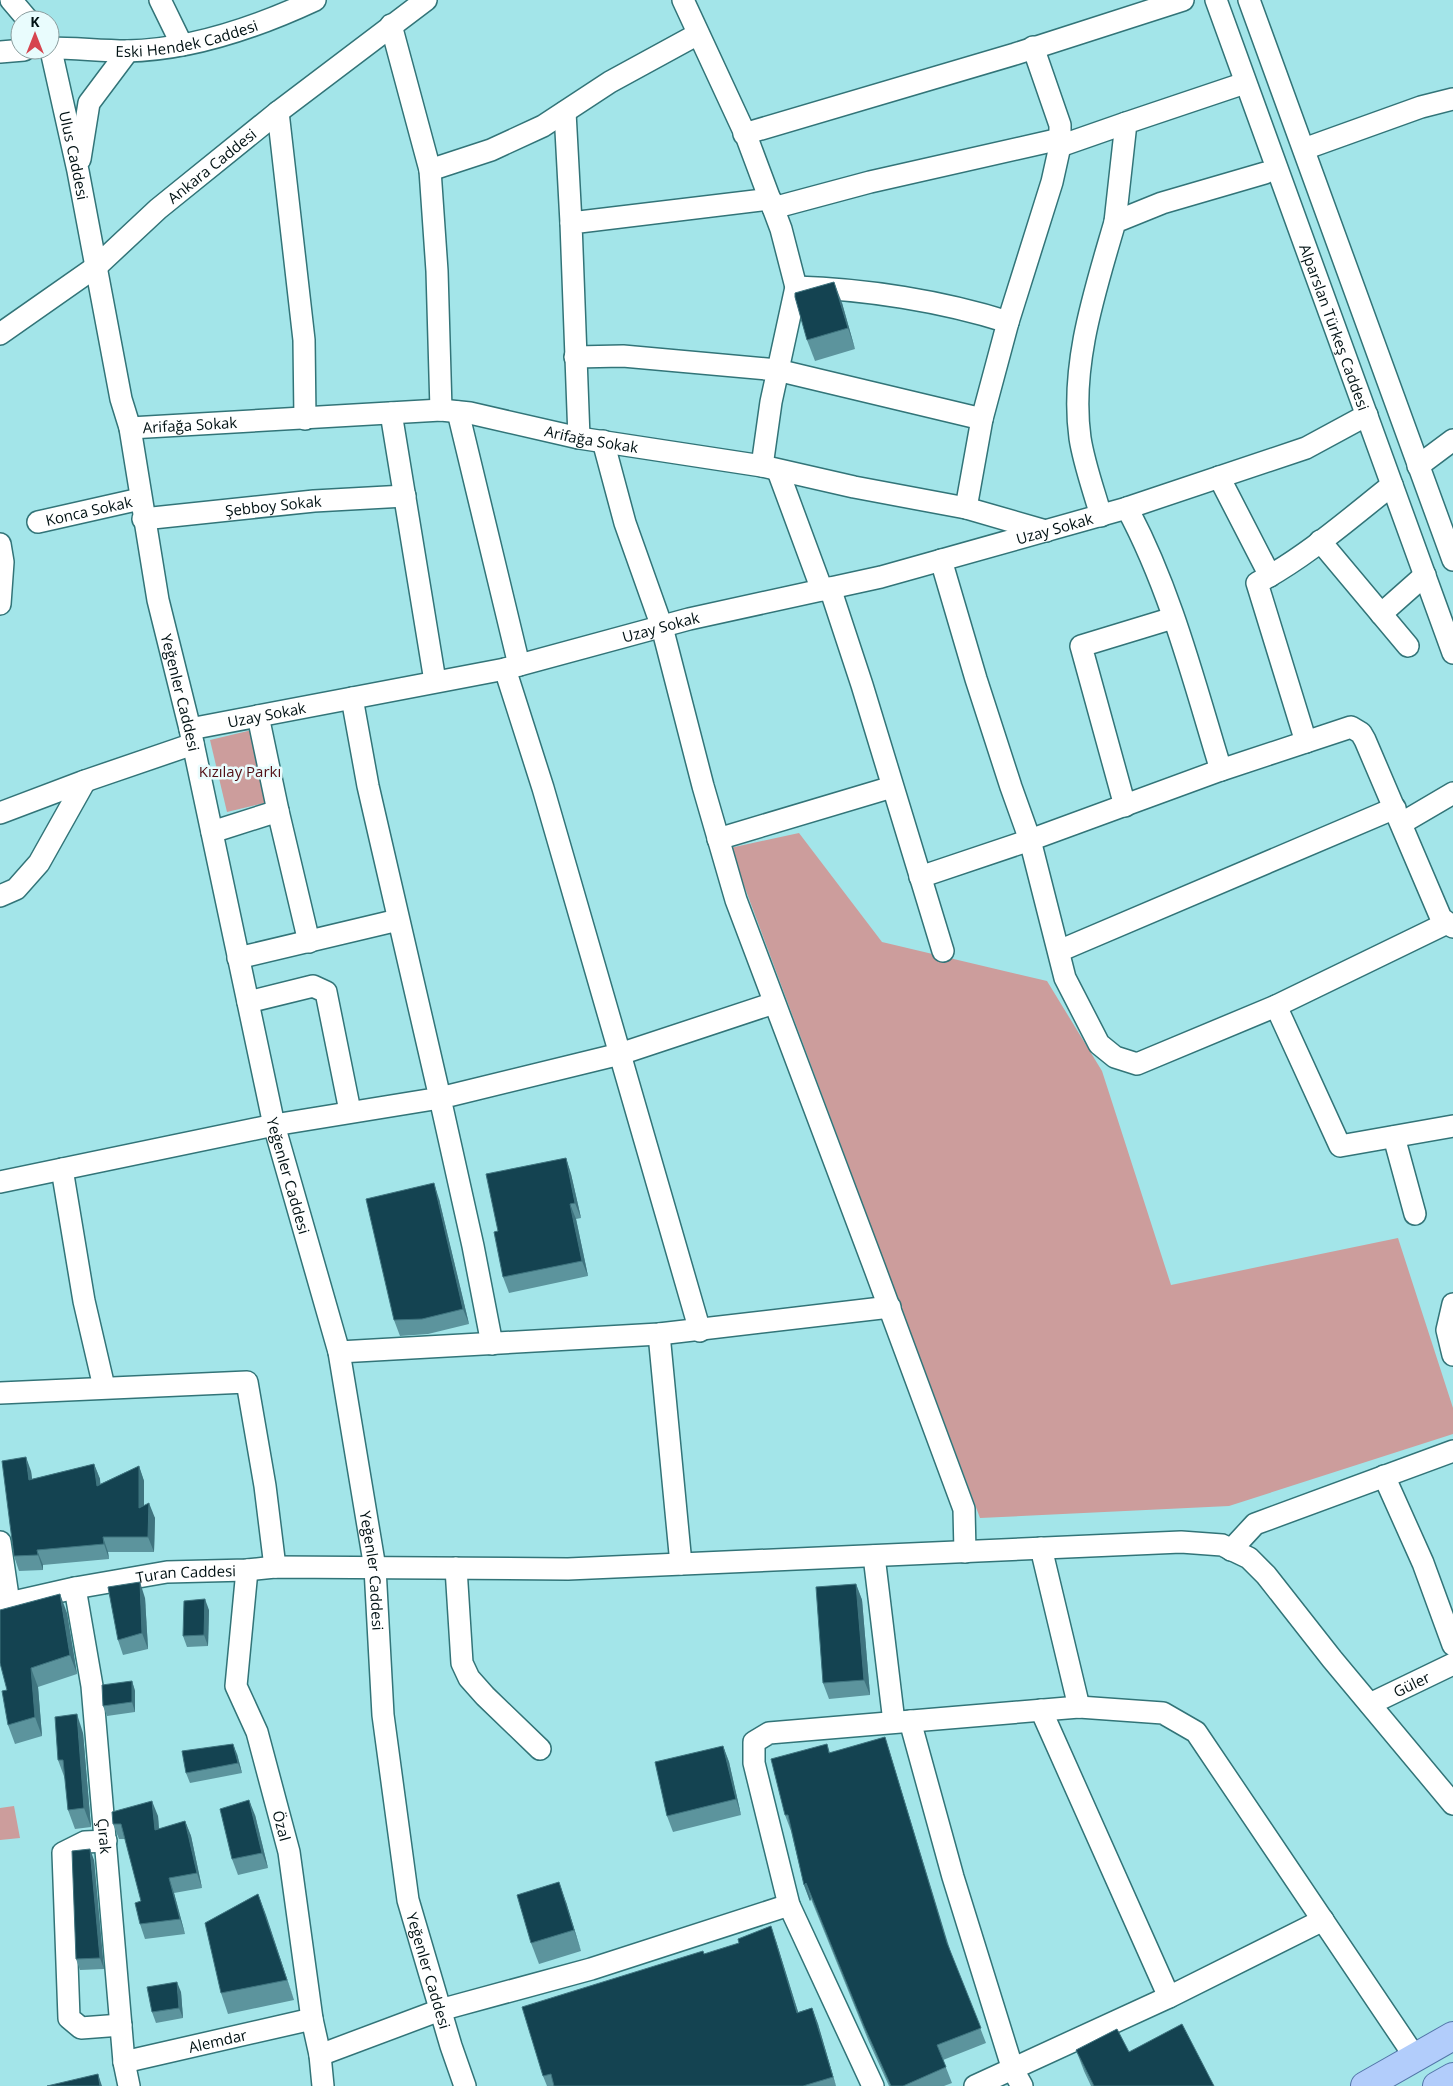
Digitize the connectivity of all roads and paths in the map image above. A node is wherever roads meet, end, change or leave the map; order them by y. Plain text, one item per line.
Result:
1 (10, 0) edge
2 (160, 0) edge
3 (315, 0) edge
4 (426, 0) edge
5 (682, 0) edge
6 (1183, 0) edge
7 (1216, 0) edge
8 (1249, 0) edge
9 (19, 10) edge
10 (391, 25) junction
11 (698, 34) junction
12 (182, 45) junction
13 (60, 48) edge
14 (1033, 48) junction
15 (128, 51) junction
16 (53, 60) edge
17 (1245, 82) junction
18 (1453, 99) edge
19 (278, 112) junction
20 (565, 112) junction
21 (1126, 123) junction
22 (744, 134) junction
23 (1060, 142) junction
24 (1304, 149) junction
25 (430, 170) junction
26 (78, 171) junction
27 (1265, 173) dead end
28 (772, 204) junction
29 (1115, 222) junction
30 (570, 223) junction
31 (97, 266) junction
32 (796, 287) junction
33 (1008, 322) junction
34 (0, 334) edge
35 (575, 357) junction
36 (777, 370) junction
37 (450, 411) junction
38 (391, 412) junction
39 (1367, 415) junction
40 (305, 419) junction
41 (982, 419) junction
42 (130, 428) junction
43 (579, 438) junction
44 (1453, 440) edge
45 (603, 441) junction
46 (1418, 466) junction
47 (770, 468) junction
48 (1219, 477) junction
49 (1392, 485) junction
50 (405, 496) junction
51 (966, 508) junction
52 (1127, 508) junction
53 (142, 509) junction
54 (1101, 516) junction
55 (38, 522) dead end
56 (1046, 531) junction
57 (1320, 541) junction
58 (0, 544) edge
59 (1452, 553) edge
60 (941, 560) junction
61 (1425, 575) junction
62 (1270, 576) junction
63 (826, 589) junction
64 (0, 604) edge
65 (1381, 614) junction
66 (1173, 618) junction
67 (662, 627) junction
68 (1408, 646) dead end
69 (1453, 653) edge
70 (512, 667) junction
71 (435, 681) junction
72 (352, 698) junction
73 (258, 716) junction
74 (192, 737) junction
75 (1306, 742) junction
76 (1220, 770) junction
77 (85, 781) junction
78 (892, 787) junction
79 (1453, 794) edge
80 (1125, 806) junction
81 (278, 811) junction
82 (0, 813) edge
83 (1398, 816) junction
84 (212, 832) junction
85 (718, 839) junction
86 (1030, 840) junction
87 (920, 878) junction
88 (0, 896) edge
89 (398, 920) junction
90 (1450, 925) edge
91 (309, 942) junction
92 (943, 951) dead end
93 (1059, 951) junction
94 (238, 958) junction
95 (248, 1002) junction
96 (774, 1003) junction
97 (1276, 1006) junction
98 (620, 1054) junction
99 (440, 1098) junction
100 (350, 1111) junction
101 (274, 1125) junction
102 (1453, 1126) edge
103 (1394, 1137) junction
104 (62, 1169) junction
105 (0, 1182) edge
106 (1415, 1214) dead end
107 (1453, 1304) edge
108 (890, 1307) junction
109 (700, 1331) junction
110 (659, 1334) junction
111 (492, 1344) junction
112 (339, 1352) junction
113 (1453, 1355) edge
114 (104, 1387) junction
115 (0, 1393) edge
116 (1453, 1452) edge
117 (1384, 1476) junction
118 (0, 1542) edge
119 (1041, 1548) junction
120 (1231, 1550) junction
121 (965, 1552) junction
122 (874, 1556) junction
123 (681, 1564) junction
124 (275, 1568) junction
125 (375, 1568) junction
126 (456, 1568) junction
127 (247, 1570) junction
128 (75, 1588) junction
129 (4, 1604) edge
130 (1453, 1645) edge
131 (1453, 1664) edge
132 (1370, 1704) junction
133 (1079, 1708) junction
134 (1041, 1710) junction
135 (902, 1722) junction
136 (540, 1749) dead end
137 (1453, 1804) edge
138 (106, 1841) junction
139 (789, 1905) junction
140 (1323, 1920) junction
141 (1169, 1997) junction
142 (440, 2010) junction
143 (312, 2020) junction
144 (121, 2025) junction
145 (1453, 2036) edge
146 (320, 2055) junction
147 (1415, 2058) junction
148 (124, 2062) junction
149 (1453, 2077) edge
150 (1017, 2078) edge
151 (129, 2086) edge
152 (323, 2086) edge
153 (465, 2086) edge
154 (873, 2086) edge
155 (976, 2086) edge
156 (1365, 2086) edge
157 (1437, 2086) edge

1 - 9 street
2 - 12 street
3 - 12 street, Eski Hendek Caddesi
4 - 10 street, Ankara Caddesi
5 - 11 street
6 - 14 street
7 - 17 street, Alparslan Türkeş Caddesi
8 - 24 street
10 - 19 street, Ankara Caddesi
10 - 25 street
11 - 20 street
11 - 22 street
12 - 15 street, Eski Hendek Caddesi
13 - 15 street, Eski Hendek Caddesi
14 - 22 street
14 - 23 street
15 - 26 street
16 - 26 street, Ulus Caddesi
17 - 21 street
17 - 39 street, Alparslan Türkeş Caddesi
18 - 24 street
19 - 31 street, Ankara Caddesi
19 - 40 street
20 - 25 street
20 - 30 street
21 - 23 street
21 - 29 street
22 - 28 street
23 - 28 street
23 - 33 street
24 - 46 street
25 - 37 street
26 - 31 street, Ulus Caddesi
27 - 29 street
28 - 30 street
28 - 32 street
29 - 54 street
30 - 35 street
31 - 34 street, Ankara Caddesi
31 - 42 street, Yeğenler Caddesi
32 - 33 street
32 - 36 street
33 - 41 street
35 - 36 street
35 - 43 street
36 - 41 street
36 - 47 street
37 - 38 street, Arifağa Sokak
37 - 43 street, Arifağa Sokak
37 - 70 street
38 - 40 street, Arifağa Sokak
38 - 50 street
39 - 48 street, Uzay Sokak
39 - 49 street, Alparslan Türkeş Caddesi
40 - 42 street, Arifağa Sokak
41 - 51 street
42 - 53 street, Yeğenler Caddesi
43 - 45 street, Arifağa Sokak
44 - 46 street
45 - 47 street, Arifağa Sokak
45 - 67 street
46 - 59 street
47 - 51 street, Arifağa Sokak
47 - 63 street
48 - 52 street, Uzay Sokak
48 - 62 street
49 - 57 street
49 - 61 street, Alparslan Türkeş Caddesi
50 - 53 street, Şebboy Sokak
50 - 71 street
51 - 56 street, Arifağa Sokak
52 - 54 street, Uzay Sokak
52 - 66 street
53 - 55 street, Konca Sokak
53 - 74 street, Yeğenler Caddesi
54 - 56 street, Uzay Sokak
56 - 60 street, Uzay Sokak
57 - 62 street
57 - 65 street
58 - 64 street
60 - 63 street, Uzay Sokak
60 - 86 street
61 - 65 street
61 - 69 street, Alparslan Türkeş Caddesi
62 - 75 street
63 - 67 street, Uzay Sokak
63 - 78 street
65 - 68 street
66 - 76 street
66 - 80 street
67 - 70 street, Uzay Sokak
67 - 85 street
70 - 71 street, Uzay Sokak
70 - 98 street
71 - 72 street, Uzay Sokak
72 - 73 street, Uzay Sokak
72 - 89 street
73 - 74 street, Uzay Sokak
73 - 81 street
74 - 77 street, Uzay Sokak
74 - 84 street, Yeğenler Caddesi
75 - 76 street
75 - 83 street
76 - 80 street
77 - 82 street, Uzay Sokak
77 - 88 street
78 - 85 street
78 - 87 street
79 - 83 street
80 - 86 street
81 - 84 street
81 - 91 street
83 - 90 street
83 - 93 street
84 - 94 street, Yeğenler Caddesi
85 - 96 street
86 - 87 street
86 - 93 street
87 - 92 street
89 - 91 street
89 - 99 street
90 - 97 street
91 - 94 street
93 - 97 street
94 - 95 street, Yeğenler Caddesi
95 - 100 street
95 - 101 street, Yeğenler Caddesi
96 - 98 street
96 - 108 street
97 - 103 street
98 - 99 street
98 - 109 street
99 - 100 street
99 - 111 street
100 - 101 street
101 - 104 street
101 - 112 street, Yeğenler Caddesi
102 - 103 street
103 - 106 street
104 - 105 street
104 - 114 street
107 - 113 street
108 - 109 street
108 - 121 street
109 - 110 street
110 - 111 street
110 - 123 street
111 - 112 street
112 - 125 street, Yeğenler Caddesi
114 - 115 street
114 - 124 street
116 - 117 street
117 - 120 street
117 - 130 street
118 - 129 street
119 - 120 street, Turan Caddesi
119 - 121 street, Turan Caddesi
119 - 133 street
120 - 132 street, Turan Caddesi
121 - 122 street, Turan Caddesi
122 - 123 street, Turan Caddesi
122 - 135 street
123 - 126 street, Turan Caddesi
124 - 125 street, Turan Caddesi
124 - 127 street, Turan Caddesi
125 - 126 street, Turan Caddesi
125 - 142 street, Yeğenler Caddesi
126 - 136 street
127 - 128 street, Turan Caddesi
127 - 143 street, Özal
128 - 129 street, Turan Caddesi
128 - 138 street, Çırak
131 - 132 street, Güler
132 - 137 street, Turan Caddesi
133 - 134 street
133 - 140 street
134 - 135 street
134 - 141 street
135 - 139 street
135 - 150 street
138 - 144 street, Çırak
138 - 144 street
139 - 142 street
139 - 154 street
140 - 141 street
140 - 147 street
141 - 150 street
142 - 146 street
142 - 153 street, Yeğenler Caddesi
143 - 146 street, Özal
143 - 148 street, Alemdar
144 - 148 street, Çırak
145 - 147 main road
146 - 152 street, Özal
147 - 156 main road
148 - 151 street, Çırak
149 - 157 main road
150 - 155 street

